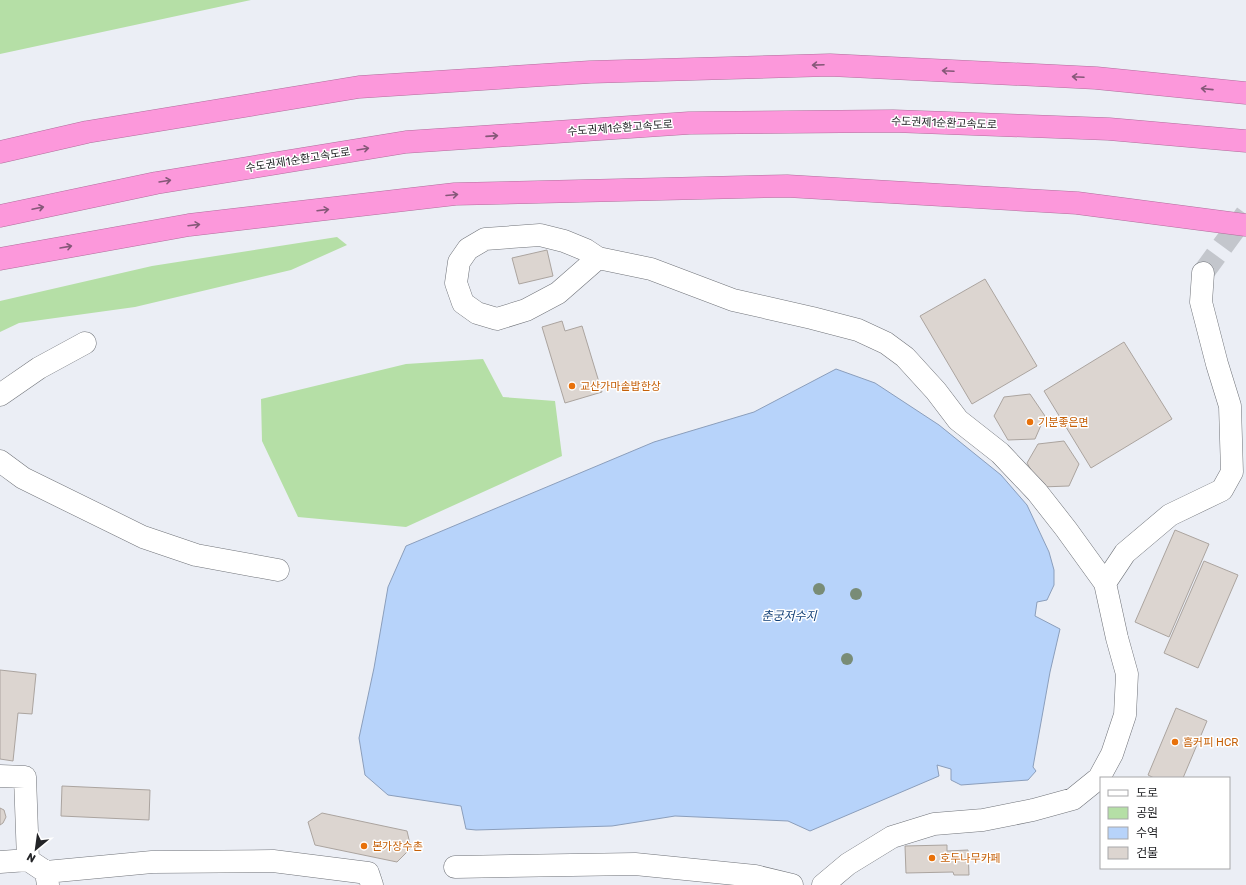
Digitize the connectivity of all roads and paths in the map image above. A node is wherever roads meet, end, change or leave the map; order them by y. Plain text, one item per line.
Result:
1 (1246, 93) edge
2 (1246, 141) edge
3 (0, 152) edge
4 (0, 216) edge
5 (1246, 226) edge
6 (598, 258) junction
7 (0, 259) edge
8 (1204, 273) tunnel mouth
9 (85, 343) dead end
10 (0, 395) edge
11 (0, 462) edge
12 (278, 570) dead end
13 (1105, 583) junction
14 (0, 776) edge
15 (0, 862) edge
16 (455, 867) dead end
17 (41, 872) edge
18 (372, 885) edge
19 (792, 885) edge
20 (823, 885) edge

1 -> 3 highway
4 -> 2 highway, 수도권제1순환고속도로
7 -> 5 highway
6 - 6 street
6 - 13 street
8 - 13 street
9 - 10 street
11 - 12 street
13 - 20 street
14 - 17 street
15 - 17 street
16 - 19 street
17 - 18 street

